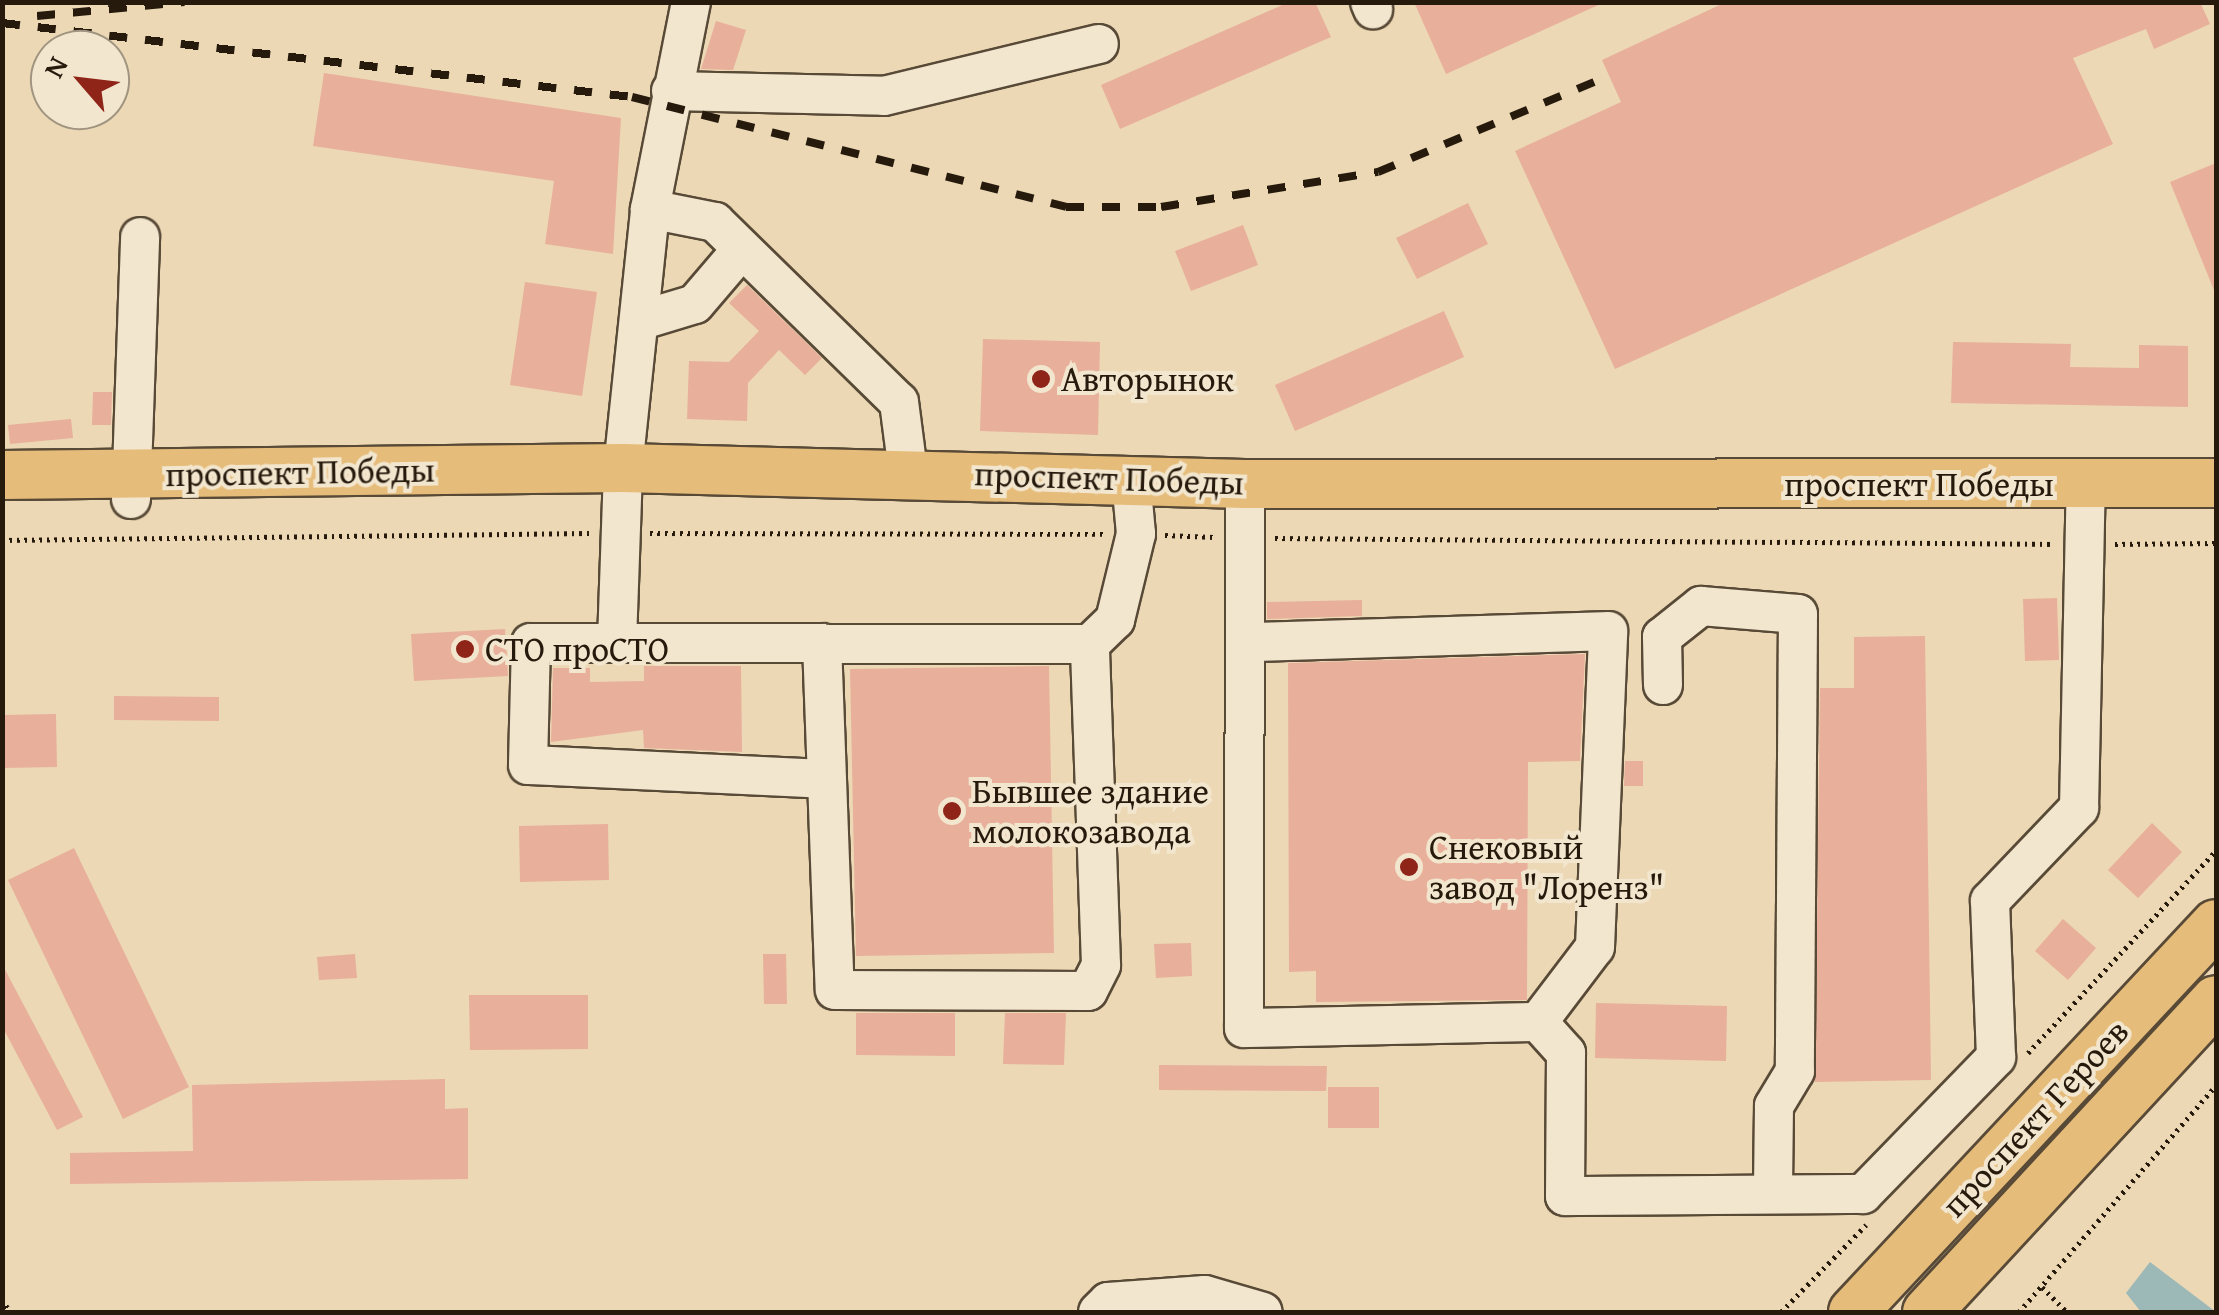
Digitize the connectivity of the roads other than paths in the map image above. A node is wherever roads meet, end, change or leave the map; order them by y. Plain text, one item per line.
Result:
1 (692, 2) edge
2 (1099, 44) dead end
3 (671, 91) junction
4 (650, 209) junction
5 (140, 236) dead end
6 (742, 249) junction
7 (642, 320) junction
8 (908, 471) junction
9 (2, 476) edge
10 (623, 481) junction
11 (2216, 483) edge
12 (131, 486) junction
13 (1132, 491) junction
14 (1246, 496) junction
15 (2086, 498) junction
16 (2, 502) edge
17 (2216, 510) edge
18 (617, 642) junction
19 (822, 642) junction
20 (1250, 642) junction
21 (1090, 644) junction
22 (1663, 685) dead end
23 (826, 779) junction
24 (2216, 924) edge
25 (2216, 1000) edge
26 (1538, 1022) junction
27 (1773, 1193) junction
28 (1098, 1312) edge
29 (1264, 1312) edge
30 (1853, 1312) edge
31 (1927, 1312) edge

1 - 3 lane
2 - 3 lane
3 - 4 lane
4 - 6 lane
4 - 7 lane
5 - 12 lane
6 - 7 lane
6 - 8 lane
7 - 10 lane
8 - 10 main road, проспект Победы
8 - 13 main road, проспект Победы
9 - 12 main road, проспект Победы
10 - 12 main road, проспект Победы
10 - 13 main road, проспект Победы
10 - 18 lane
11 - 15 main road, проспект Победы
12 - 16 main road, проспект Победы
13 - 14 main road, проспект Победы
13 - 21 lane
14 - 15 main road, проспект Победы
14 - 20 lane
15 - 17 main road, проспект Победы
15 - 27 lane
18 - 19 lane
18 - 23 lane
19 - 21 lane
19 - 23 lane
20 - 26 lane
20 - 26 lane
21 - 23 lane
22 - 27 lane
24 - 30 main road, проспект Героев
25 - 31 main road, проспект Героев
26 - 27 lane
28 - 29 lane

